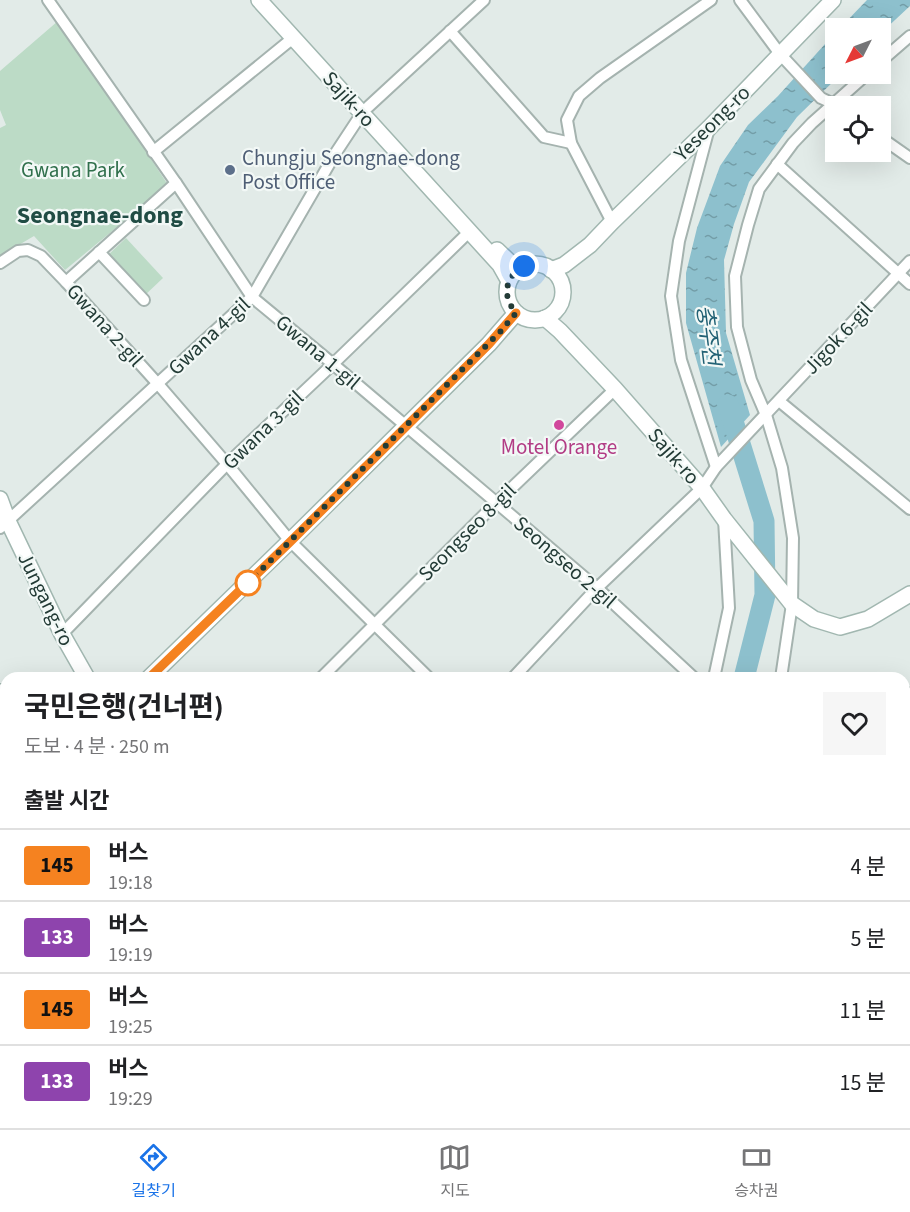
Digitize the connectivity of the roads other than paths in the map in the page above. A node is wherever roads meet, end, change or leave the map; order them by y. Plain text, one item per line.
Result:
1 (48, 0) edge
2 (259, 0) edge
3 (272, 0) edge
4 (484, 0) edge
5 (711, 0) edge
6 (740, 0) edge
7 (833, 0) edge
8 (450, 31) junction
9 (910, 36) edge
10 (293, 38) junction
11 (891, 52) edge
12 (780, 54) junction
13 (857, 84) edge
14 (845, 96) edge
15 (825, 100) edge
16 (365, 110) junction
17 (825, 113) edge
18 (709, 128) junction
19 (571, 143) junction
20 (891, 145) edge
21 (153, 152) junction
22 (910, 158) edge
23 (777, 164) junction
24 (176, 183) junction
25 (612, 222) junction
26 (469, 232) junction
27 (590, 245) junction
28 (99, 252) junction
29 (910, 261) edge
30 (0, 263) edge
31 (551, 270) junction
32 (898, 274) junction
33 (513, 276) junction
34 (66, 282) junction
35 (910, 284) edge
36 (562, 287) junction
37 (252, 297) junction
38 (144, 300) dead end
39 (516, 313) junction
40 (545, 318) junction
41 (333, 364) junction
42 (158, 384) junction
43 (615, 389) junction
44 (779, 401) junction
45 (766, 415) junction
46 (406, 426) junction
47 (227, 464) junction
48 (716, 467) junction
49 (702, 489) junction
50 (0, 499) edge
51 (496, 503) junction
52 (910, 509) edge
53 (724, 519) junction
54 (4, 524) edge
55 (290, 542) junction
56 (597, 588) junction
57 (910, 594) edge
58 (792, 603) junction
59 (374, 624) junction
60 (62, 634) junction
61 (83, 672) edge
62 (156, 672) edge
63 (327, 672) edge
64 (423, 672) edge
65 (519, 672) edge
66 (688, 672) edge
67 (715, 672) edge
68 (782, 672) edge

1 - 21 street, Gwana 1-gil
2 - 10 street, Sajik-ro
3 - 16 street, Sajik-ro
4 - 8 street, Gwana 4-gil
5 - 19 street
6 - 12 street
7 - 12 street, Yeseong-ro
8 - 16 street, Gwana 4-gil
8 - 19 street
9 - 11 street
10 - 16 street, Sajik-ro
10 - 21 street
12 - 15 street
12 - 18 street, Yeseong-ro
13 - 14 street
16 - 26 street, Sajik-ro
16 - 33 street, Sajik-ro
16 - 37 street, Gwana 4-gil
17 - 23 street
18 - 25 street, Yeseong-ro
18 - 48 street
19 - 25 street
20 - 22 street
21 - 24 street, Gwana 1-gil
23 - 32 street
23 - 45 street
24 - 28 street
24 - 37 street, Gwana 1-gil
25 - 27 street, Yeseong-ro
26 - 33 street, Sajik-ro
26 - 41 street, Gwana 3-gil
27 - 31 street
27 - 36 street
28 - 34 street
28 - 38 street
29 - 32 street, Jigok 6-gil
30 - 34 street, Gwana 2-gil
31 - 33 street
31 - 36 street
32 - 35 street
32 - 44 street, Jigok 6-gil
33 - 39 street
34 - 42 street, Gwana 2-gil
36 - 40 street
37 - 41 street, Gwana 1-gil
37 - 42 street, Gwana 4-gil
39 - 40 street
39 - 46 street
40 - 43 street, Sajik-ro
41 - 46 street, Gwana 1-gil
41 - 47 street, Gwana 3-gil
42 - 47 street, Gwana 2-gil
42 - 54 street, Gwana 4-gil
43 - 49 street, Sajik-ro
43 - 51 street, Seongseo 8-gil
44 - 45 street, Jigok 6-gil
44 - 52 street
45 - 48 street, Jigok 6-gil
45 - 58 street
46 - 51 street, Seongseo 2-gil
46 - 55 street
47 - 55 street, Gwana 2-gil
47 - 60 street, Gwana 3-gil
48 - 49 street, Jigok 6-gil
49 - 53 street, Sajik-ro
49 - 56 street, Jigok 6-gil
50 - 54 street, Jungang-ro
51 - 56 street, Seongseo 2-gil
51 - 59 street, Seongseo 8-gil
53 - 58 street, Sajik-ro
53 - 67 street
54 - 60 street, Jungang-ro
55 - 59 street, Gwana 2-gil
55 - 62 street
56 - 65 street, Jigok 6-gil
56 - 66 street, Seongseo 2-gil
57 - 58 street
58 - 68 street
59 - 63 street, Seongseo 8-gil
59 - 64 street, Gwana 2-gil
60 - 61 street, Jungang-ro

